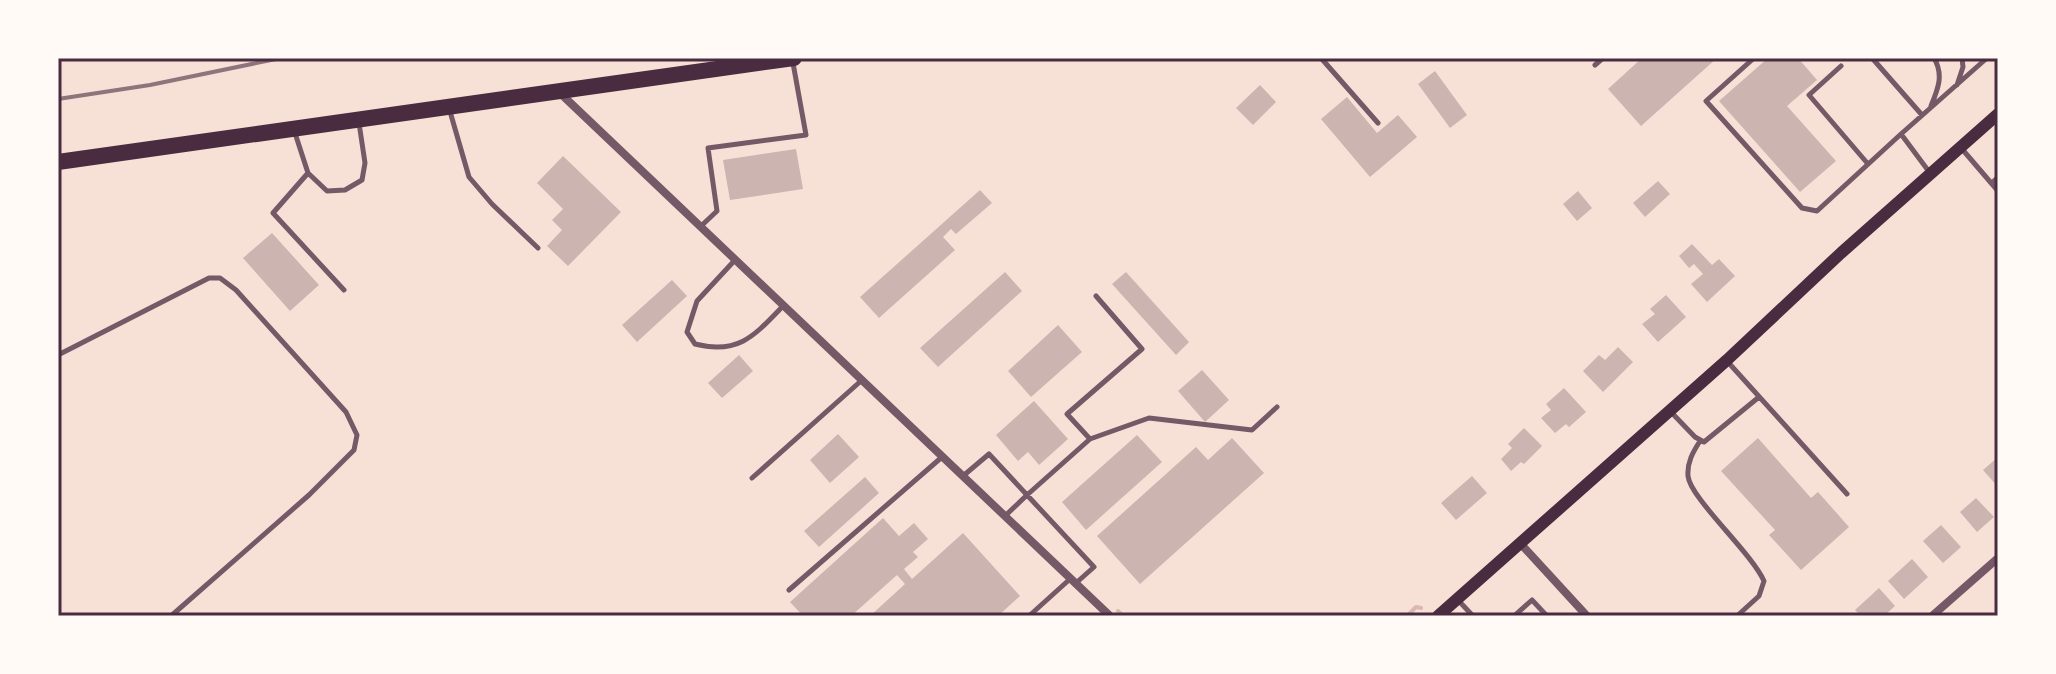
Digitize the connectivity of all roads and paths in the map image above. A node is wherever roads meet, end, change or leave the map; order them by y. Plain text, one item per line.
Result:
1 (793, 58) edge
2 (1321, 58) edge
3 (1603, 58) edge
4 (1754, 58) edge
5 (1872, 58) edge
6 (1934, 58) edge
7 (1962, 58) edge
8 (1987, 58) edge
9 (1595, 65) dead end
10 (1841, 66) dead end
11 (1957, 86) junction
12 (558, 91) junction
13 (449, 107) junction
14 (1930, 108) junction
15 (1998, 114) edge
16 (1922, 115) junction
17 (359, 120) junction
18 (1378, 123) dead end
19 (294, 129) junction
20 (1901, 134) junction
21 (1960, 147) junction
22 (58, 162) edge
23 (1868, 164) junction
24 (308, 173) junction
25 (1930, 174) junction
26 (1998, 177) edge
27 (1992, 183) junction
28 (1998, 191) edge
29 (700, 227) junction
30 (538, 248) dead end
31 (735, 260) junction
32 (344, 290) dead end
33 (1096, 296) dead end
34 (783, 306) junction
35 (58, 355) edge
36 (1727, 360) junction
37 (862, 380) junction
38 (1759, 397) junction
39 (1277, 407) dead end
40 (1670, 411) junction
41 (1090, 439) junction
42 (1700, 441) junction
43 (942, 457) junction
44 (963, 476) junction
45 (752, 478) dead end
46 (1847, 494) dead end
47 (1027, 495) junction
48 (1005, 516) junction
49 (1520, 543) junction
50 (1998, 558) edge
51 (1073, 581) junction
52 (789, 590) dead end
53 (1457, 599) junction
54 (171, 616) edge
55 (1029, 616) edge
56 (1110, 616) edge
57 (1438, 616) edge
58 (1473, 616) edge
59 (1514, 616) edge
60 (1547, 616) edge
61 (1587, 616) edge
62 (1737, 616) edge
63 (1932, 616) edge

1 - 12 highway
1 - 29 lane
2 - 18 lane
3 - 9 lane
4 - 23 lane
5 - 16 lane
6 - 14 lane
7 - 11 lane
8 - 11 lane
10 - 23 lane
11 - 14 lane
12 - 13 highway
12 - 29 street
13 - 17 highway
13 - 30 lane
14 - 16 lane
15 - 21 main road
16 - 20 lane
17 - 19 highway
17 - 24 lane
19 - 22 highway
19 - 24 lane
20 - 23 lane
20 - 25 lane
21 - 25 main road
21 - 27 lane
24 - 32 lane
25 - 36 main road
26 - 27 lane
27 - 28 lane
29 - 31 street
31 - 34 street
31 - 34 lane
33 - 41 lane
34 - 37 street
35 - 54 lane
36 - 38 lane
36 - 40 main road
37 - 43 street
37 - 45 lane
38 - 42 lane
38 - 46 lane
39 - 41 lane
40 - 42 lane
40 - 49 main road
41 - 47 lane
42 - 62 lane
43 - 44 street
43 - 52 lane
44 - 47 lane
44 - 48 street
47 - 48 lane
47 - 51 lane
48 - 51 street
49 - 53 main road
49 - 61 street
50 - 63 street
51 - 55 lane
51 - 56 street
53 - 57 main road
53 - 58 lane
59 - 60 lane

